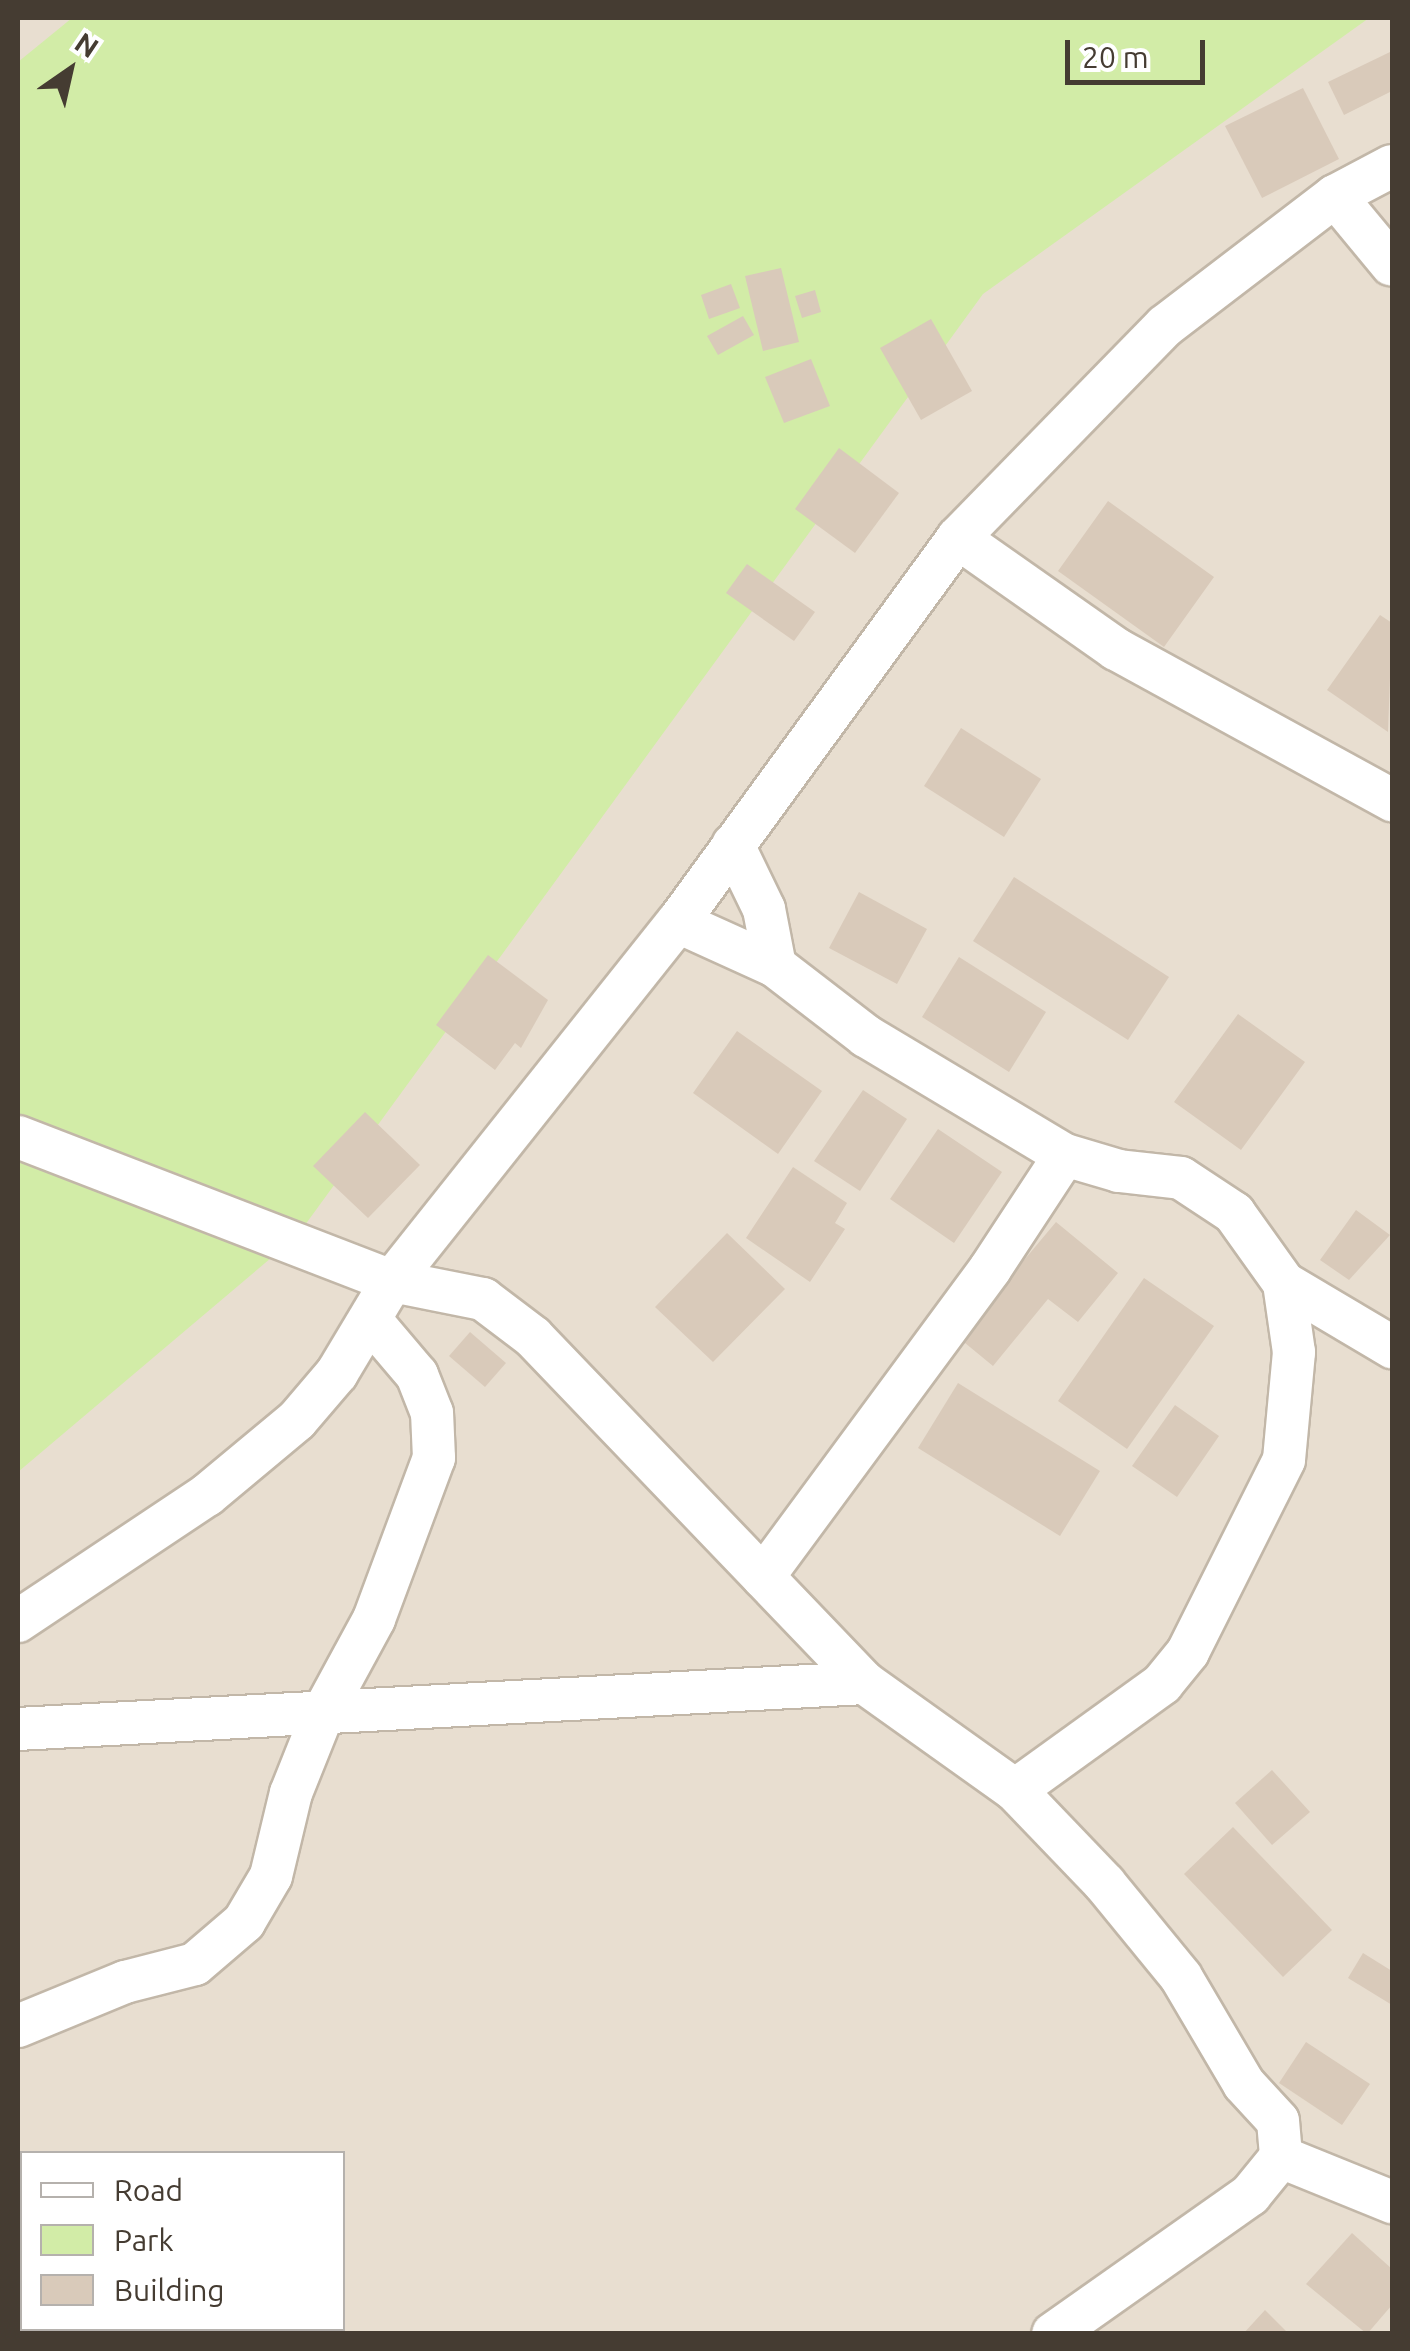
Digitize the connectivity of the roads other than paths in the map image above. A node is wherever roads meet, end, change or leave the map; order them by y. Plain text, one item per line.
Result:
1 (1392, 166) edge
2 (1335, 196) junction
3 (1392, 265) edge
4 (958, 538) junction
5 (1392, 800) edge
6 (733, 844) junction
7 (678, 922) junction
8 (775, 966) junction
9 (18, 1137) edge
10 (1065, 1155) junction
11 (392, 1281) junction
12 (1284, 1283) junction
13 (372, 1322) junction
14 (1392, 1347) edge
15 (762, 1578) junction
16 (18, 1621) edge
17 (865, 1683) junction
18 (322, 1713) junction
19 (18, 1729) edge
20 (1015, 1790) junction
21 (18, 2026) edge
22 (1281, 2158) junction
23 (1392, 2202) edge
24 (1053, 2334) edge

1 - 2 street
2 - 3 street
2 - 4 street
4 - 5 street
4 - 6 street
6 - 7 street
6 - 8 street
7 - 8 street
7 - 11 street
8 - 10 street
9 - 11 street
10 - 12 street
10 - 15 street
11 - 13 street
11 - 15 street
12 - 14 street
12 - 20 street
13 - 16 street
13 - 18 street
15 - 17 street
17 - 18 street
17 - 20 street
18 - 19 street
18 - 21 street
20 - 22 street
22 - 23 street
22 - 24 street

